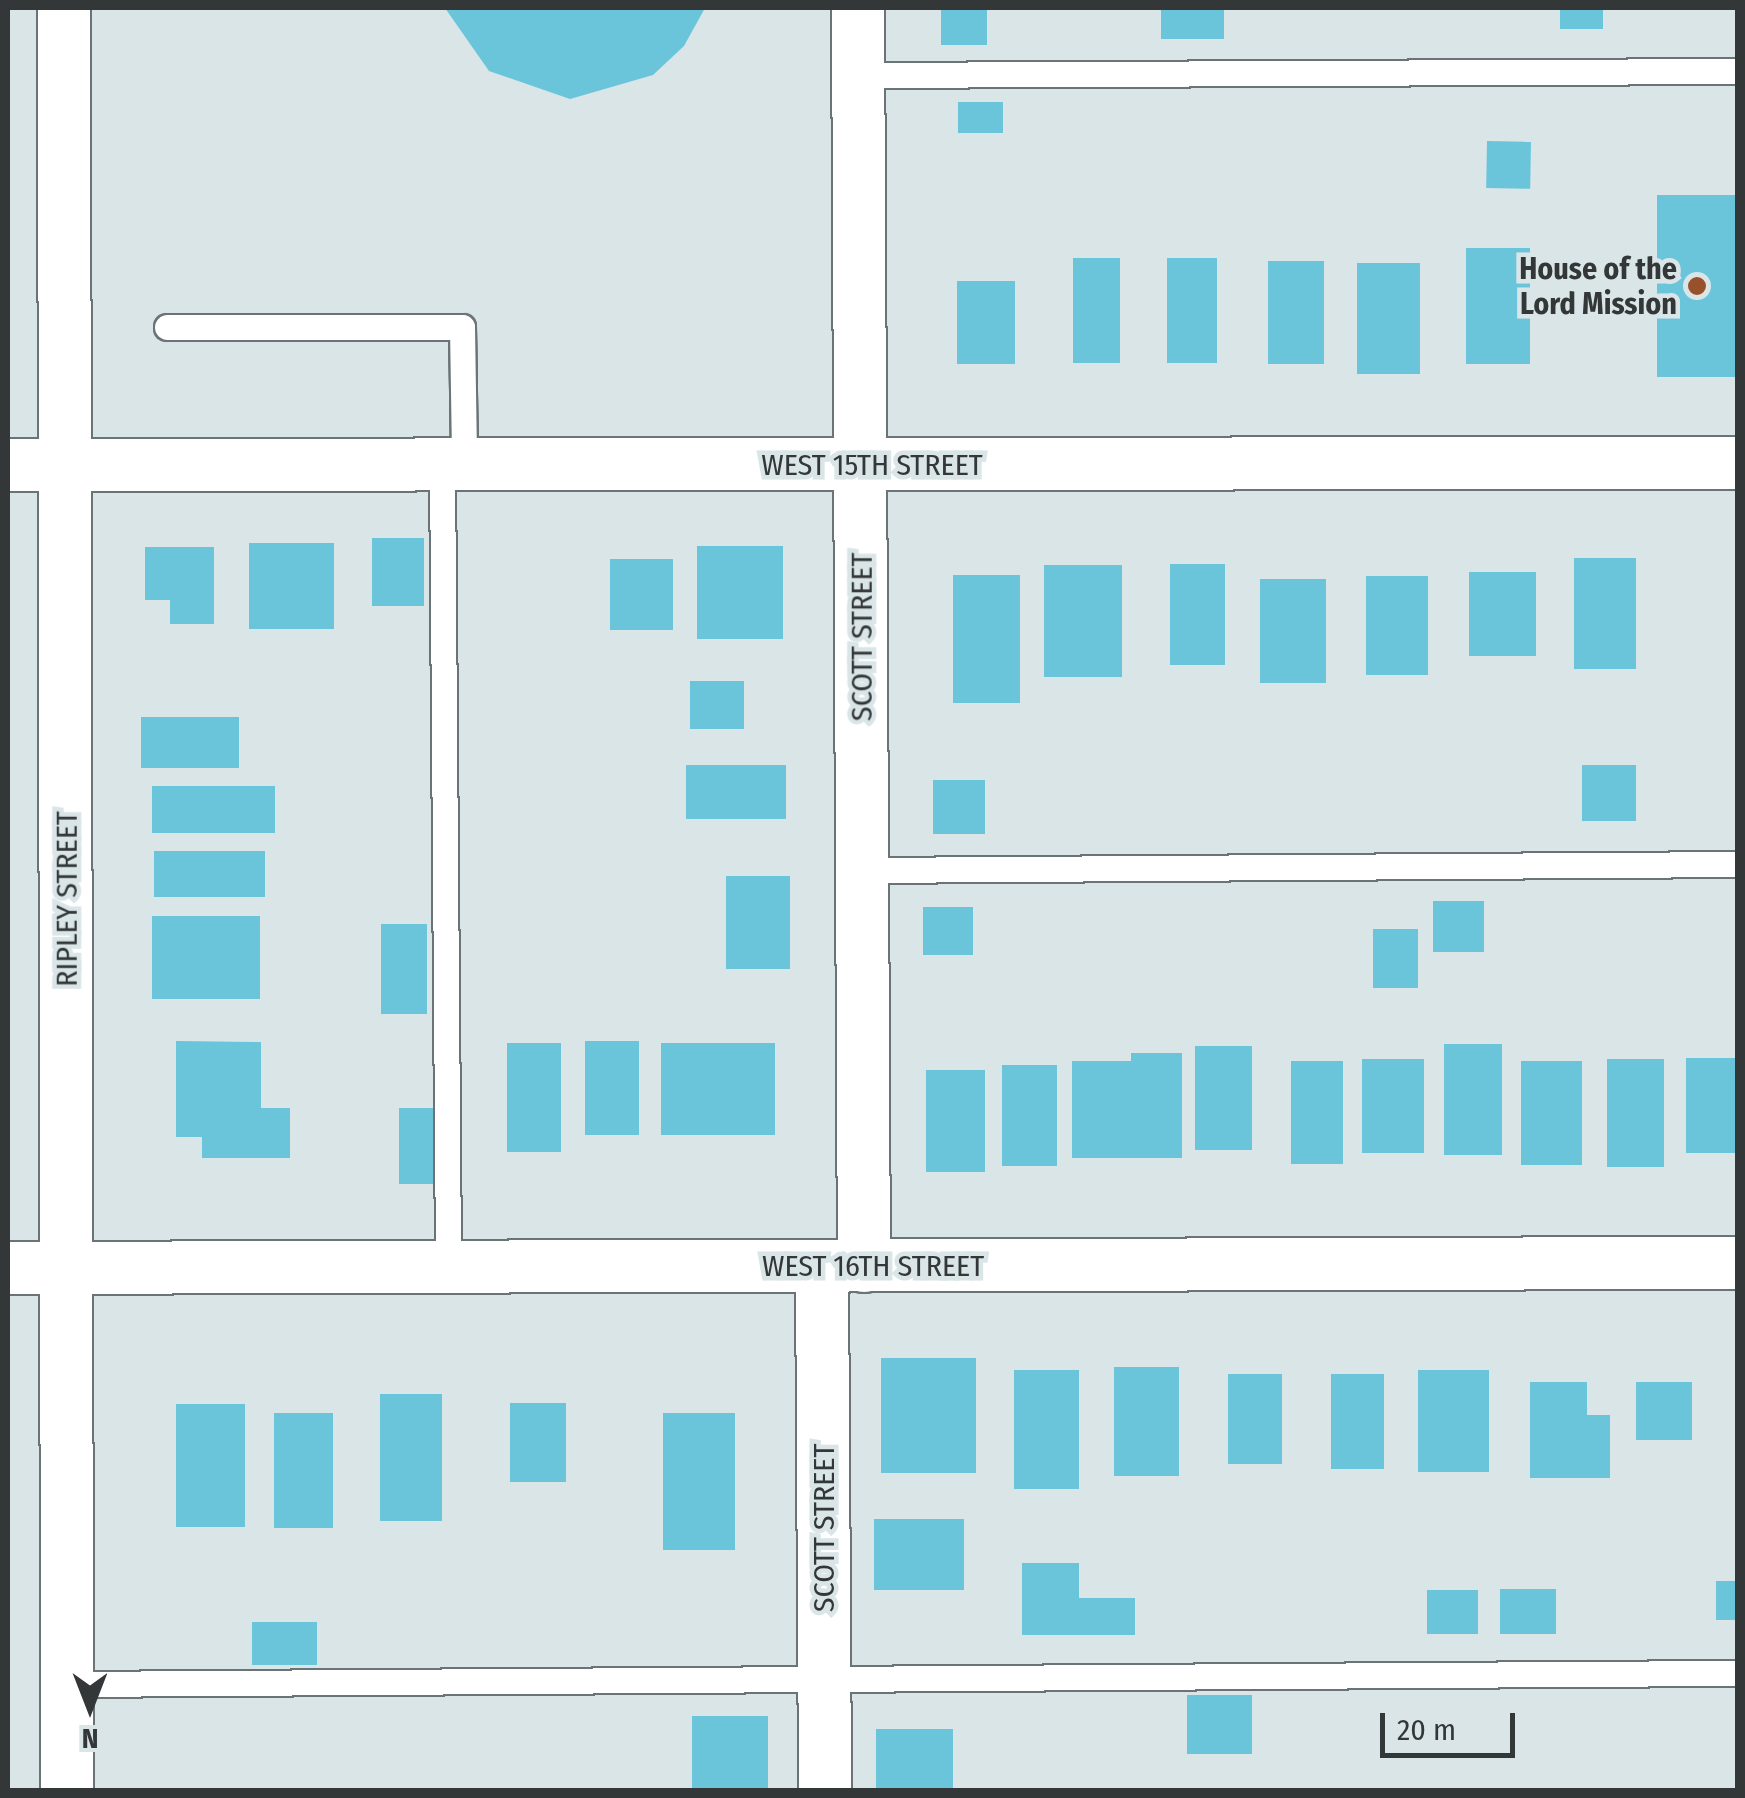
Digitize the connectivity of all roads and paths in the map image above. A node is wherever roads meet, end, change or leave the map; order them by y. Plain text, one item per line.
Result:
1 (64, 8) edge
2 (858, 8) edge
3 (1738, 71) edge
4 (859, 75) junction
5 (167, 327) dead end
6 (453, 461) junction
7 (1738, 463) edge
8 (65, 464) junction
9 (8, 465) edge
10 (861, 466) junction
11 (1738, 864) edge
12 (862, 870) junction
13 (1738, 1263) edge
14 (843, 1266) junction
15 (68, 1267) junction
16 (448, 1267) junction
17 (8, 1268) edge
18 (1738, 1673) edge
19 (825, 1679) junction
20 (66, 1684) junction
21 (67, 1790) edge
22 (825, 1790) edge

1 - 8 street, RIPLEY STREET
2 - 4 street, SCOTT STREET
3 - 4 lane
4 - 10 street, SCOTT STREET
5 - 6 lane
6 - 8 street, WEST 15TH STREET
6 - 10 street, WEST 15TH STREET
6 - 16 lane
7 - 10 street, WEST 15TH STREET
8 - 9 street, WEST 15TH STREET
8 - 15 street, RIPLEY STREET
10 - 12 street, SCOTT STREET
11 - 12 lane
12 - 14 street, SCOTT STREET
13 - 14 street, WEST 16TH STREET
14 - 16 street, WEST 16TH STREET
14 - 19 street, SCOTT STREET
15 - 16 street, WEST 16TH STREET
15 - 17 street, WEST 16TH STREET
15 - 20 street, RIPLEY STREET
18 - 19 lane
19 - 20 lane
19 - 22 street, SCOTT STREET
20 - 21 street, RIPLEY STREET

